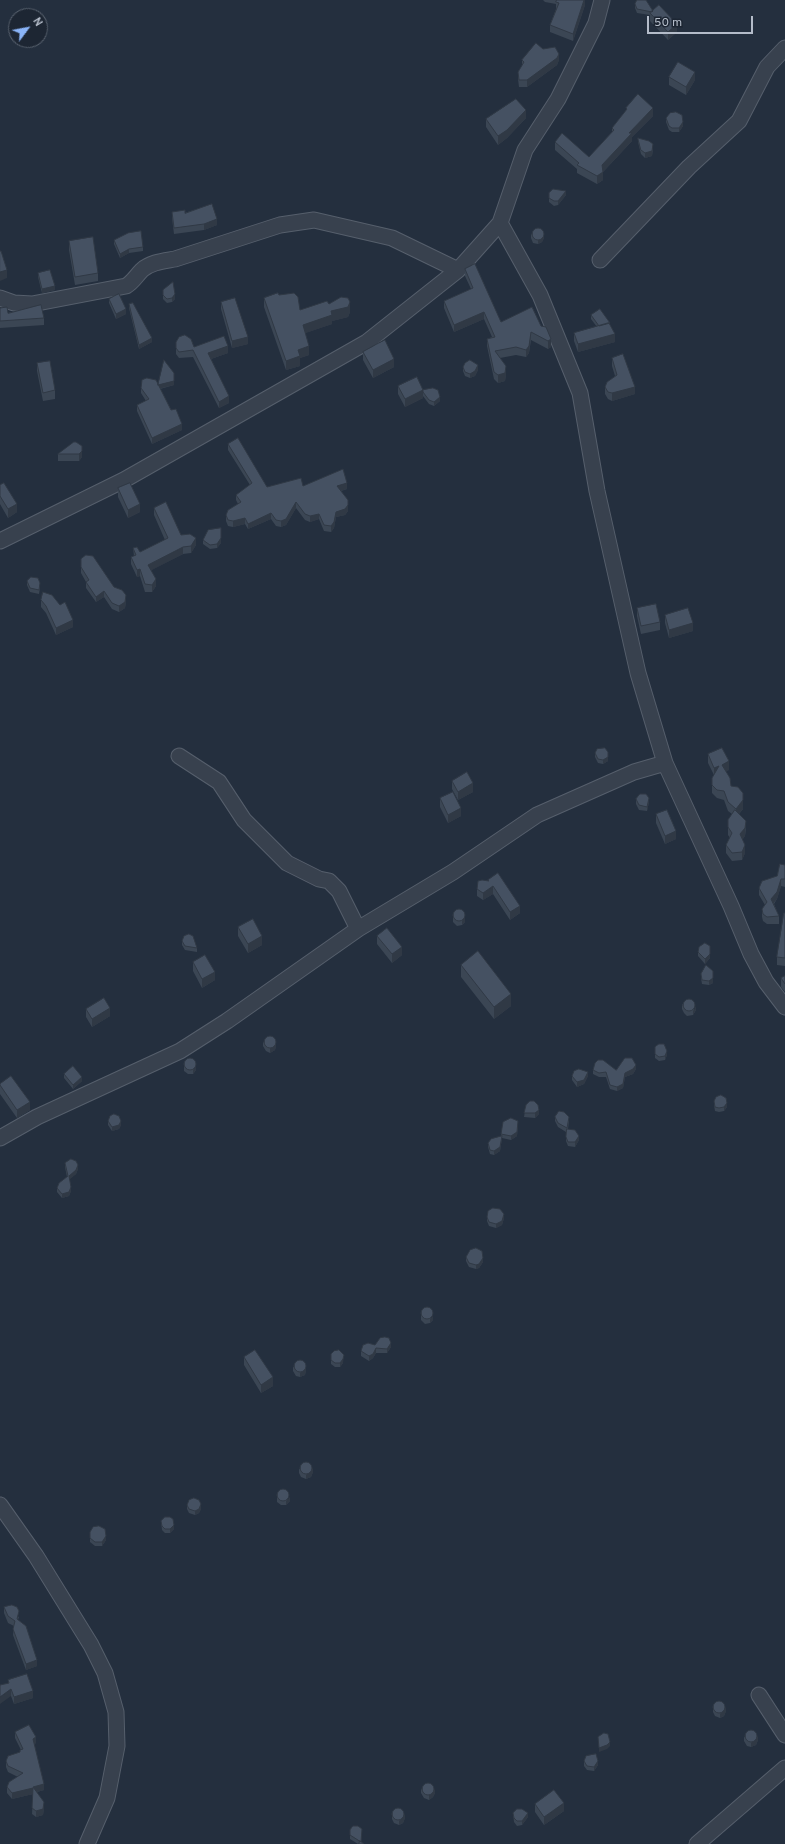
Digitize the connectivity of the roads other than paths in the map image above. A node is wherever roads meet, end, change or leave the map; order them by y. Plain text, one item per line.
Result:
1 (602, 0) edge
2 (785, 48) edge
3 (500, 223) junction
4 (600, 260) dead end
5 (458, 270) junction
6 (0, 298) edge
7 (0, 541) edge
8 (179, 756) dead end
9 (665, 763) junction
10 (358, 929) junction
11 (785, 1007) edge
12 (0, 1138) edge
13 (0, 1505) edge
14 (759, 1695) dead end
15 (785, 1735) edge
16 (785, 1768) edge
17 (87, 1844) edge
18 (697, 1844) edge

1 - 3 street
2 - 4 street
3 - 5 street
3 - 9 street
5 - 6 street
5 - 7 street
8 - 10 street
9 - 10 street
9 - 11 street
10 - 12 street
13 - 17 street
14 - 15 street
16 - 18 street

